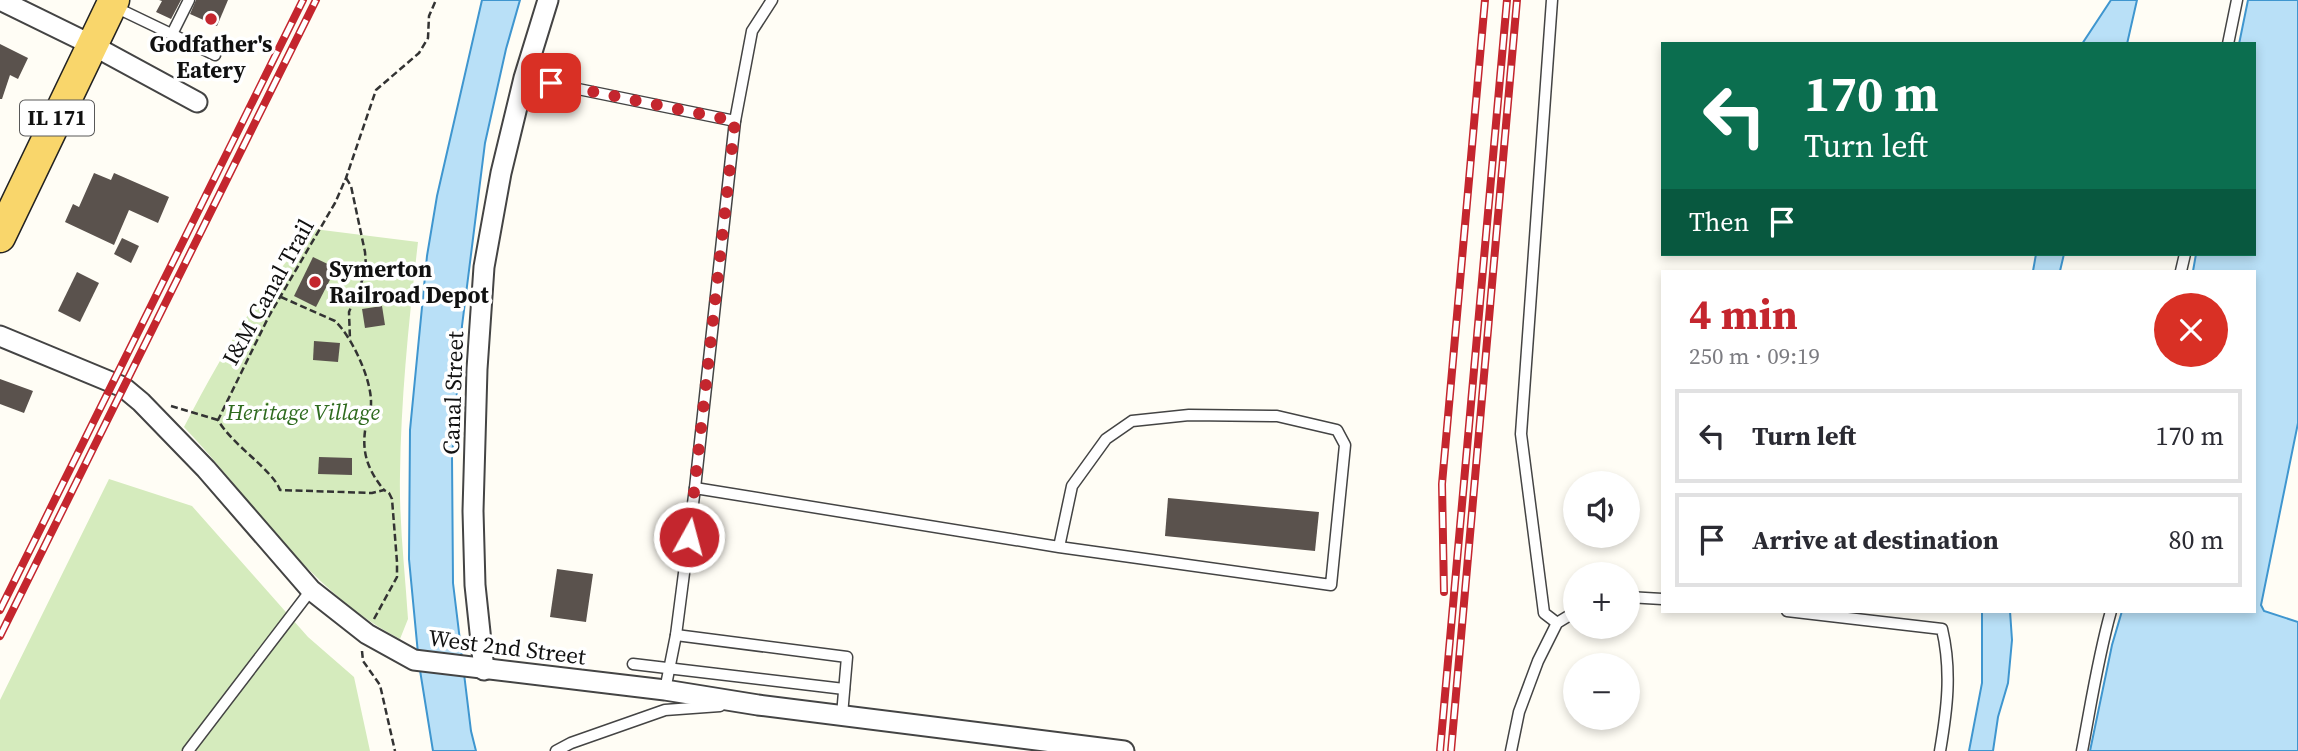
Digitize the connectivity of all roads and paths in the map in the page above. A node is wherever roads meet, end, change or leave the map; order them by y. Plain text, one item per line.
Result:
1 (0, 0) edge
2 (189, 0) edge
3 (436, 0) edge
4 (548, 0) edge
5 (772, 0) edge
6 (1552, 0) edge
7 (2237, 0) edge
8 (113, 2) edge
9 (172, 34) junction
10 (2228, 42) edge
11 (92, 45) junction
12 (215, 55) dead end
13 (524, 78) junction
14 (197, 102) dead end
15 (735, 121) junction
16 (346, 178) junction
17 (0, 237) edge
18 (281, 296) junction
19 (0, 336) edge
20 (350, 342) junction
21 (141, 402) junction
22 (218, 420) junction
23 (695, 488) junction
24 (384, 490) junction
25 (1059, 547) junction
26 (312, 590) junction
27 (1640, 598) edge
28 (1661, 599) edge
29 (1804, 613) edge
30 (2110, 613) edge
31 (375, 616) dead end
32 (1563, 619) edge
33 (1557, 623) junction
34 (676, 635) junction
35 (362, 653) dead end
36 (633, 664) dead end
37 (669, 669) junction
38 (484, 670) junction
39 (665, 690) junction
40 (844, 690) junction
41 (758, 705) junction
42 (842, 715) junction
43 (188, 751) edge
44 (395, 751) edge
45 (556, 751) edge
46 (1124, 751) edge
47 (1511, 751) edge
48 (1940, 751) edge
49 (2082, 751) edge

1 - 11 street
2 - 9 lane
3 - 16 path, I&M Canal Trail
4 - 13 street, Canal Street
5 - 15 lane
6 - 33 lane
7 - 10 lane
8 - 9 lane
8 - 11 main road, IL 171
9 - 12 lane
11 - 14 street
11 - 17 main road, IL 171
13 - 15 lane
13 - 38 street, Canal Street
15 - 23 lane
16 - 18 path, I&M Canal Trail
16 - 20 path
18 - 20 path
18 - 22 path, I&M Canal Trail
19 - 21 street, West 2nd Street
20 - 24 path
21 - 22 path
21 - 26 street, West 2nd Street
22 - 24 path
23 - 25 lane
23 - 34 lane
24 - 31 path
25 - 25 lane
26 - 38 street, West 2nd Street
26 - 43 lane
27 - 28 lane
29 - 48 lane
30 - 49 lane
32 - 33 lane
33 - 47 lane
34 - 37 lane
34 - 40 lane
35 - 44 path
36 - 37 lane
37 - 39 lane
37 - 40 lane
38 - 39 street, West 2nd Street
39 - 41 street, West 2nd Street
40 - 42 lane
41 - 42 street, West 2nd Street
41 - 45 lane
42 - 46 street, West 2nd Street

